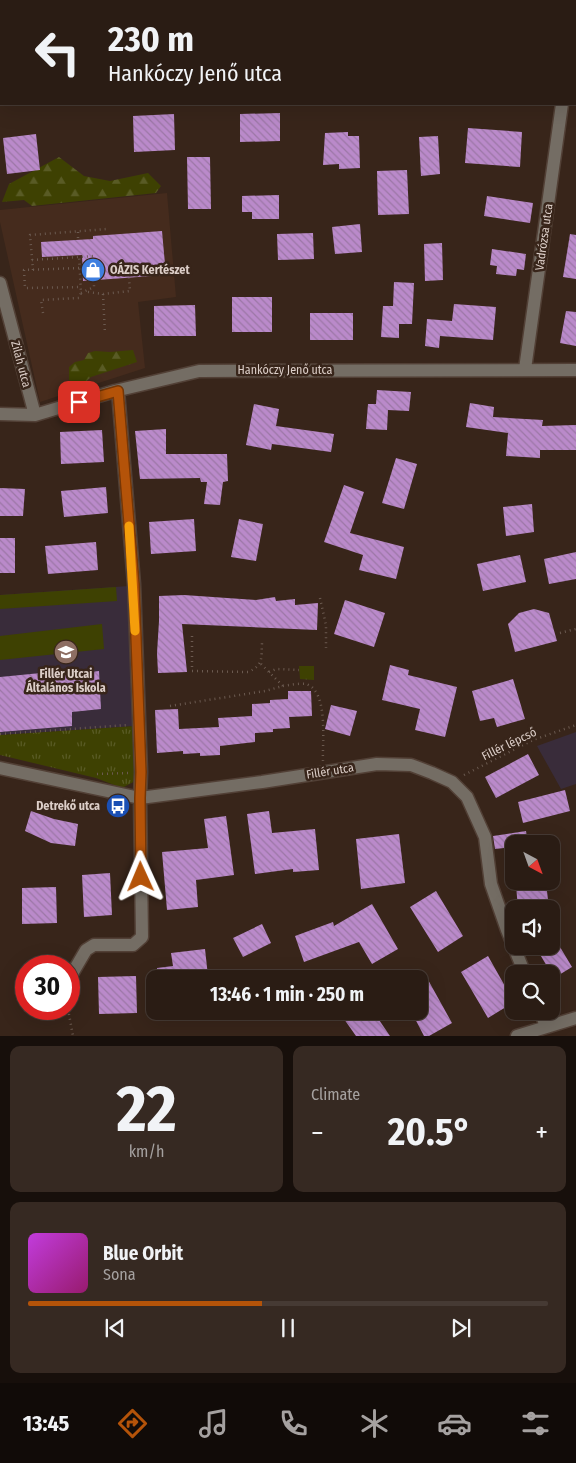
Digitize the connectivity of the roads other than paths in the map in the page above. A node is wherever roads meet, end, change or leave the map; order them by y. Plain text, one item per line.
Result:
1 (562, 105) edge
2 (0, 283) edge
3 (525, 369) junction
4 (576, 370) edge
5 (118, 391) junction
6 (0, 414) edge
7 (34, 415) junction
8 (0, 768) edge
9 (140, 798) junction
10 (80, 960) edge
11 (521, 965) edge
12 (576, 1018) edge
13 (544, 1020) edge
14 (546, 1026) junction
15 (517, 1036) edge

1 - 3 street, Vadrózsa utca
2 - 7 street, Zilah utca
3 - 4 street, Hankóczy Jenő utca
3 - 5 street, Hankóczy Jenő utca
5 - 7 street, Hankóczy Jenő utca
5 - 9 street
6 - 7 street, Hankóczy Jenő utca
8 - 9 street, Fillér utca
9 - 10 street
9 - 11 street, Fillér utca
12 - 14 street
13 - 14 street
14 - 15 street

